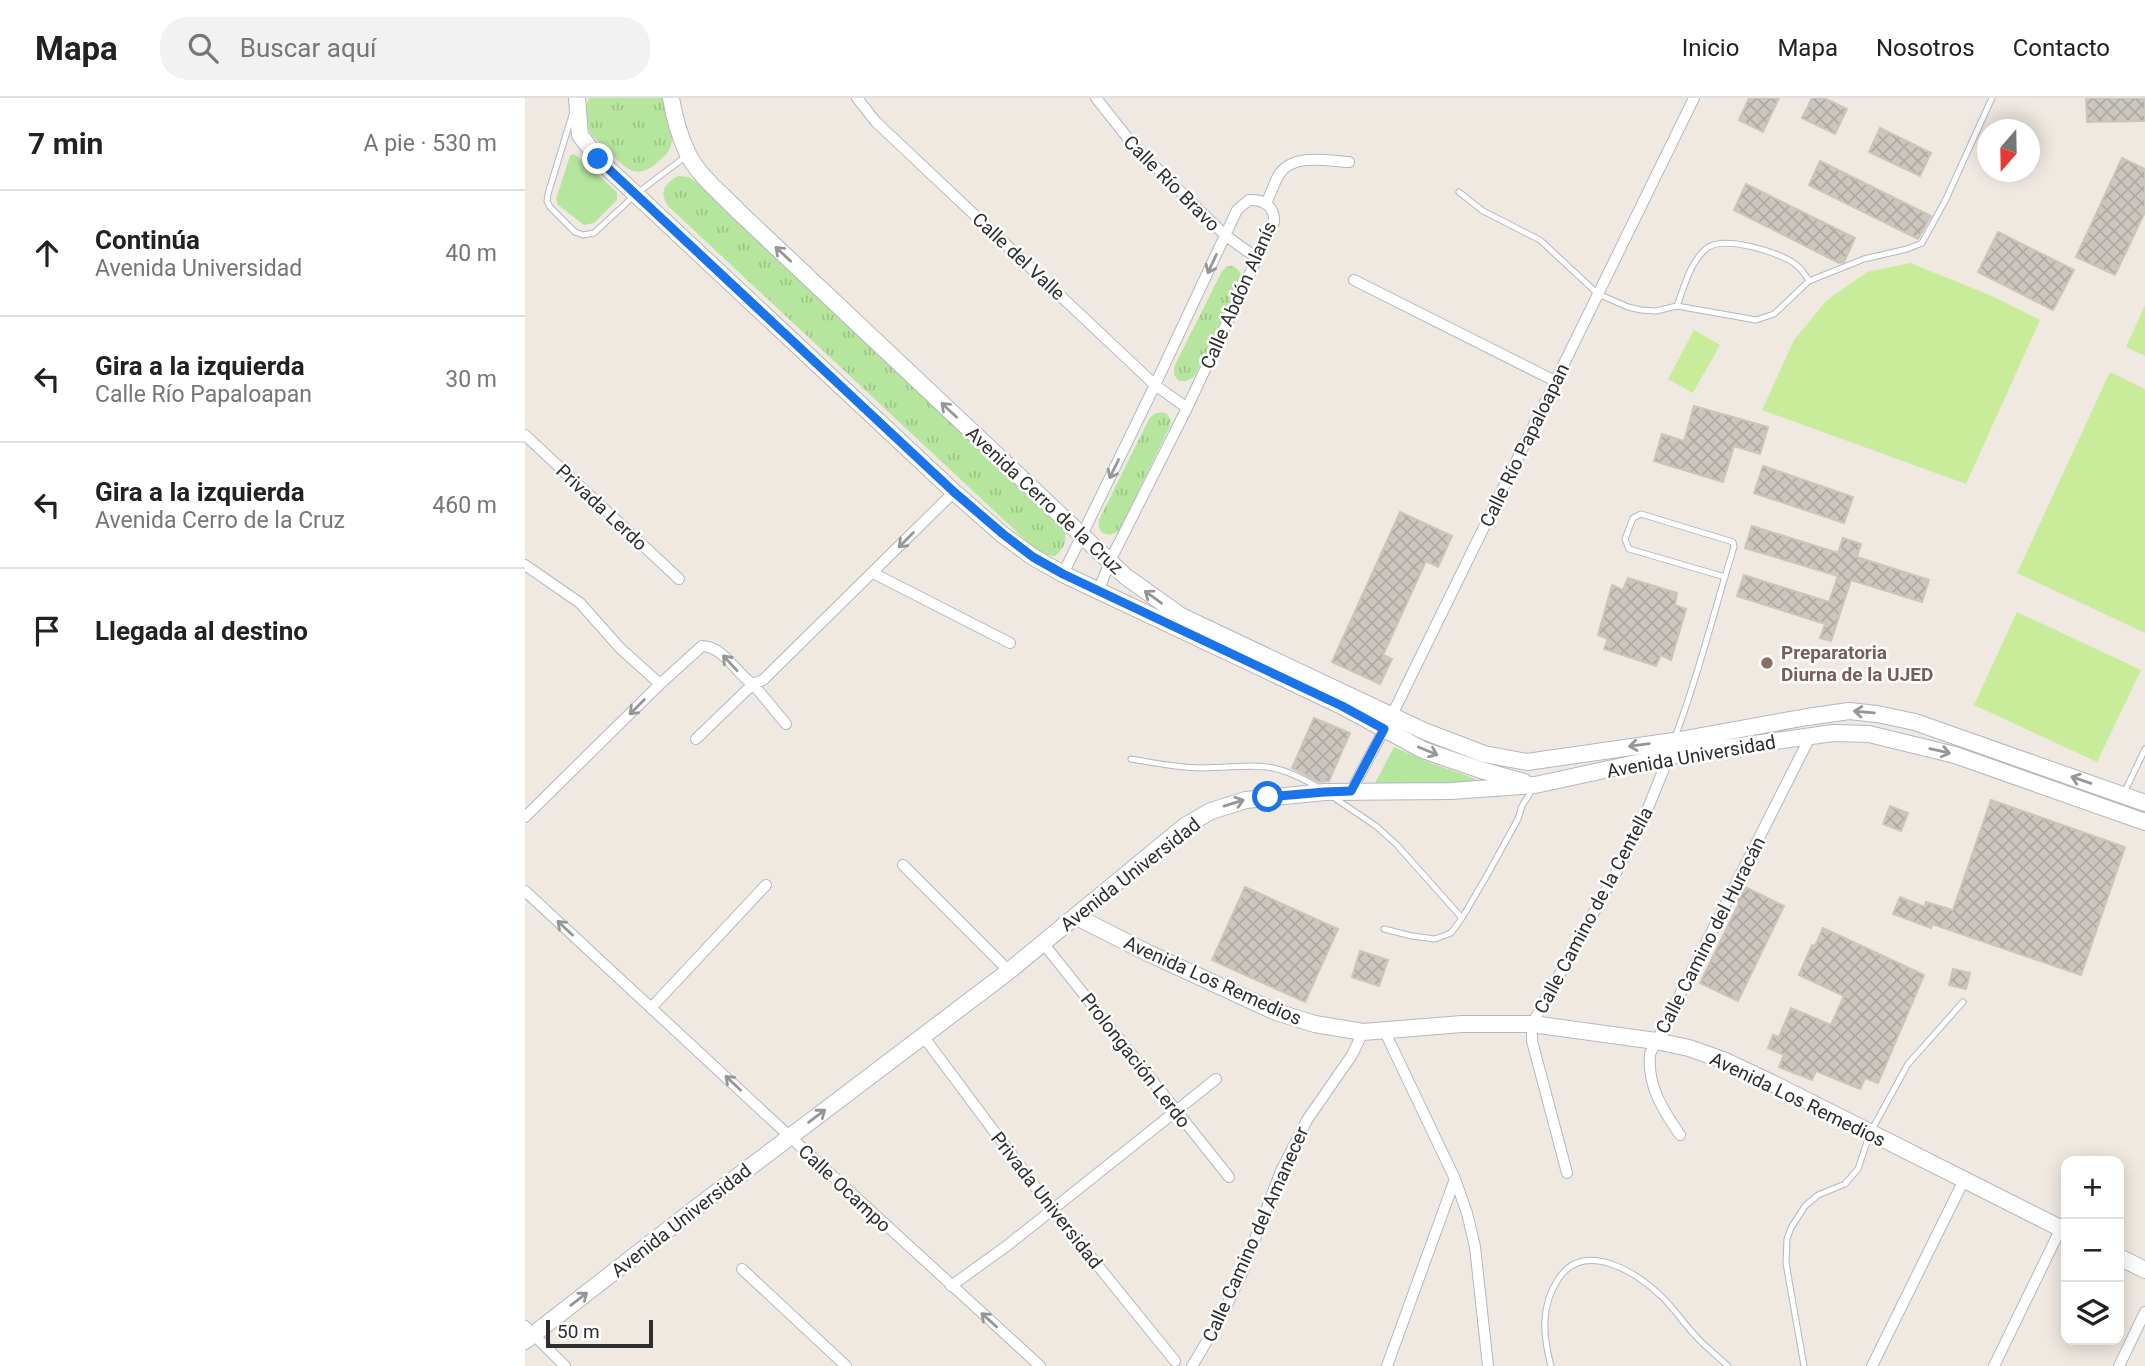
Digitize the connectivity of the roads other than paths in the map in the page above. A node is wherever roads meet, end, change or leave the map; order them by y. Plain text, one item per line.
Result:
1 (671, 98) edge
2 (857, 98) edge
3 (1096, 98) edge
4 (1694, 98) edge
5 (1992, 98) edge
6 (577, 99) edge
7 (688, 155) junction
8 (1349, 162) dead end
9 (1459, 192) dead end
10 (636, 194) junction
11 (1266, 204) junction
12 (1226, 236) junction
13 (1257, 258) junction
14 (1354, 280) dead end
15 (1809, 281) junction
16 (1598, 294) junction
17 (1677, 306) junction
18 (1555, 381) junction
19 (1156, 384) junction
20 (1187, 408) junction
21 (525, 435) edge
22 (954, 492) junction
23 (1082, 536) junction
24 (1110, 561) junction
25 (525, 565) edge
26 (873, 573) junction
27 (1063, 574) junction
28 (1725, 577) junction
29 (679, 579) dead end
30 (1098, 592) junction
31 (1010, 642) dead end
32 (660, 684) junction
33 (753, 684) junction
34 (1388, 722) junction
35 (786, 724) dead end
36 (1810, 737) junction
37 (696, 739) dead end
38 (1671, 749) junction
39 (2145, 750) edge
40 (1131, 759) dead end
41 (1527, 762) joint
42 (1535, 785) junction
43 (1351, 791) junction
44 (1325, 792) junction
45 (2123, 795) junction
46 (2145, 803) edge
47 (2115, 811) junction
48 (525, 817) edge
49 (2145, 822) edge
50 (903, 864) dead end
51 (766, 885) dead end
52 (525, 891) edge
53 (1075, 916) junction
54 (1462, 918) junction
55 (1384, 929) dead end
56 (1043, 943) junction
57 (1009, 971) junction
58 (1963, 1002) dead end
59 (652, 1008) junction
60 (1532, 1024) junction
61 (1384, 1030) junction
62 (1363, 1032) junction
63 (923, 1036) junction
64 (1656, 1041) junction
65 (1216, 1079) dead end
66 (1176, 1111) junction
67 (1870, 1133) junction
68 (1680, 1135) dead end
69 (791, 1136) junction
70 (1567, 1172) dead end
71 (1229, 1177) dead end
72 (1455, 1179) junction
73 (1963, 1180) junction
74 (1052, 1209) junction
75 (2061, 1229) edge
76 (2061, 1234) edge
77 (2124, 1260) edge
78 (742, 1269) dead end
79 (2145, 1270) edge
80 (951, 1286) junction
81 (2145, 1312) edge
82 (528, 1334) edge
83 (1175, 1361) dead end
84 (565, 1366) edge
85 (846, 1366) edge
86 (1040, 1366) edge
87 (1192, 1366) edge
88 (1387, 1366) edge
89 (1488, 1366) edge
90 (1551, 1366) edge
91 (1728, 1366) edge
92 (1804, 1366) edge
93 (1872, 1366) edge
94 (1994, 1366) edge
95 (2119, 1366) edge

1 - 7 street, Avenida Cerro de la Cruz
2 - 19 street, Calle del Valle
3 - 12 street, Calle Río Bravo
4 - 16 street, Calle Río Papaloapan
5 - 15 lane
6 - 10 street, Avenida Cerro de la Cruz
6 - 10 lane
7 - 10 lane
23 -> 7 street, Avenida Cerro de la Cruz
8 - 11 street
9 - 16 lane
10 - 22 street, Avenida Cerro de la Cruz
11 - 12 street, Calle Abdón Alanís
11 - 13 street, Calle Abdón Alanís
12 - 13 street, Calle Río Bravo
12 -> 19 street, Calle Abdón Alanís
13 - 20 street, Calle Abdón Alanís
14 - 18 street
15 - 17 lane
15 - 17 lane
16 - 17 lane
16 - 18 street, Calle Río Papaloapan
18 - 34 street, Calle Río Papaloapan
19 - 20 street, Calle del Valle
19 -> 23 street, Calle Abdón Alanís
20 - 24 street, Calle Abdón Alanís
21 - 29 street, Privada Lerdo
22 -> 26 street
22 - 27 street, Avenida Cerro de la Cruz
23 - 24 street, Avenida Cerro de la Cruz
23 - 27 street, Calle Abdón Alanís
24 - 30 street, Calle Abdón Alanís
34 -> 24 street, Avenida Cerro de la Cruz
25 - 32 street
26 - 31 street
26 - 33 street
27 - 30 street, Avenida Cerro de la Cruz
28 - 28 lane
28 - 38 lane
30 - 34 street, Avenida Cerro de la Cruz
33 -> 32 street
32 -> 48 street
33 - 35 street
33 - 37 street
34 - 41 street, Avenida Cerro de la Cruz
34 -> 42 street, Avenida Cerro de la Cruz
34 - 43 street, Calle Río Papaloapan
36 - 38 street, Avenida Universidad
36 -> 47 street, Avenida Universidad
36 - 64 street, Calle Camino del Huracán
38 -> 41 street, Avenida Universidad
38 - 42 street, Avenida Universidad
45 -> 38 street, Avenida Universidad
38 - 60 street, Calle Camino de la Centella
39 - 45 lane
40 - 44 lane
42 - 43 street, Avenida Universidad
42 - 54 lane
43 - 44 street, Avenida Universidad
53 -> 44 street, Avenida Universidad
44 - 54 lane
45 - 46 street, Avenida Universidad
45 - 47 lane
47 - 49 street, Avenida Universidad
50 - 57 street
51 - 59 street
59 -> 52 street, Calle Ocampo
53 - 56 street, Avenida Universidad
53 - 62 street, Avenida Los Remedios
54 - 55 lane
56 - 57 street, Avenida Universidad
56 - 66 street, Prolongación Lerdo
57 - 63 street, Avenida Universidad
58 - 67 lane
69 -> 59 street, Calle Ocampo
60 - 61 street, Avenida Los Remedios
60 - 64 street, Avenida Los Remedios
60 - 70 street
61 - 62 street, Avenida Los Remedios
61 - 72 street
62 - 87 street, Calle Camino del Amanecer
69 -> 63 street, Avenida Universidad
63 - 74 street, Privada Universidad
64 - 67 street, Avenida Los Remedios
64 - 68 street, Calle Camino del Huracán
65 - 66 street
66 - 71 street, Prolongación Lerdo
66 - 74 street
67 - 73 street, Avenida Los Remedios
67 - 92 lane
69 - 80 street, Calle Ocampo
82 -> 69 street, Avenida Universidad
72 - 88 street
72 - 89 street
73 - 75 street, Avenida Los Remedios
73 - 93 street
74 - 80 street
74 - 83 street, Privada Universidad
76 - 94 street
77 - 79 street
78 - 85 street
86 -> 80 street, Calle Ocampo
81 - 95 street
82 - 84 street
90 - 91 lane

